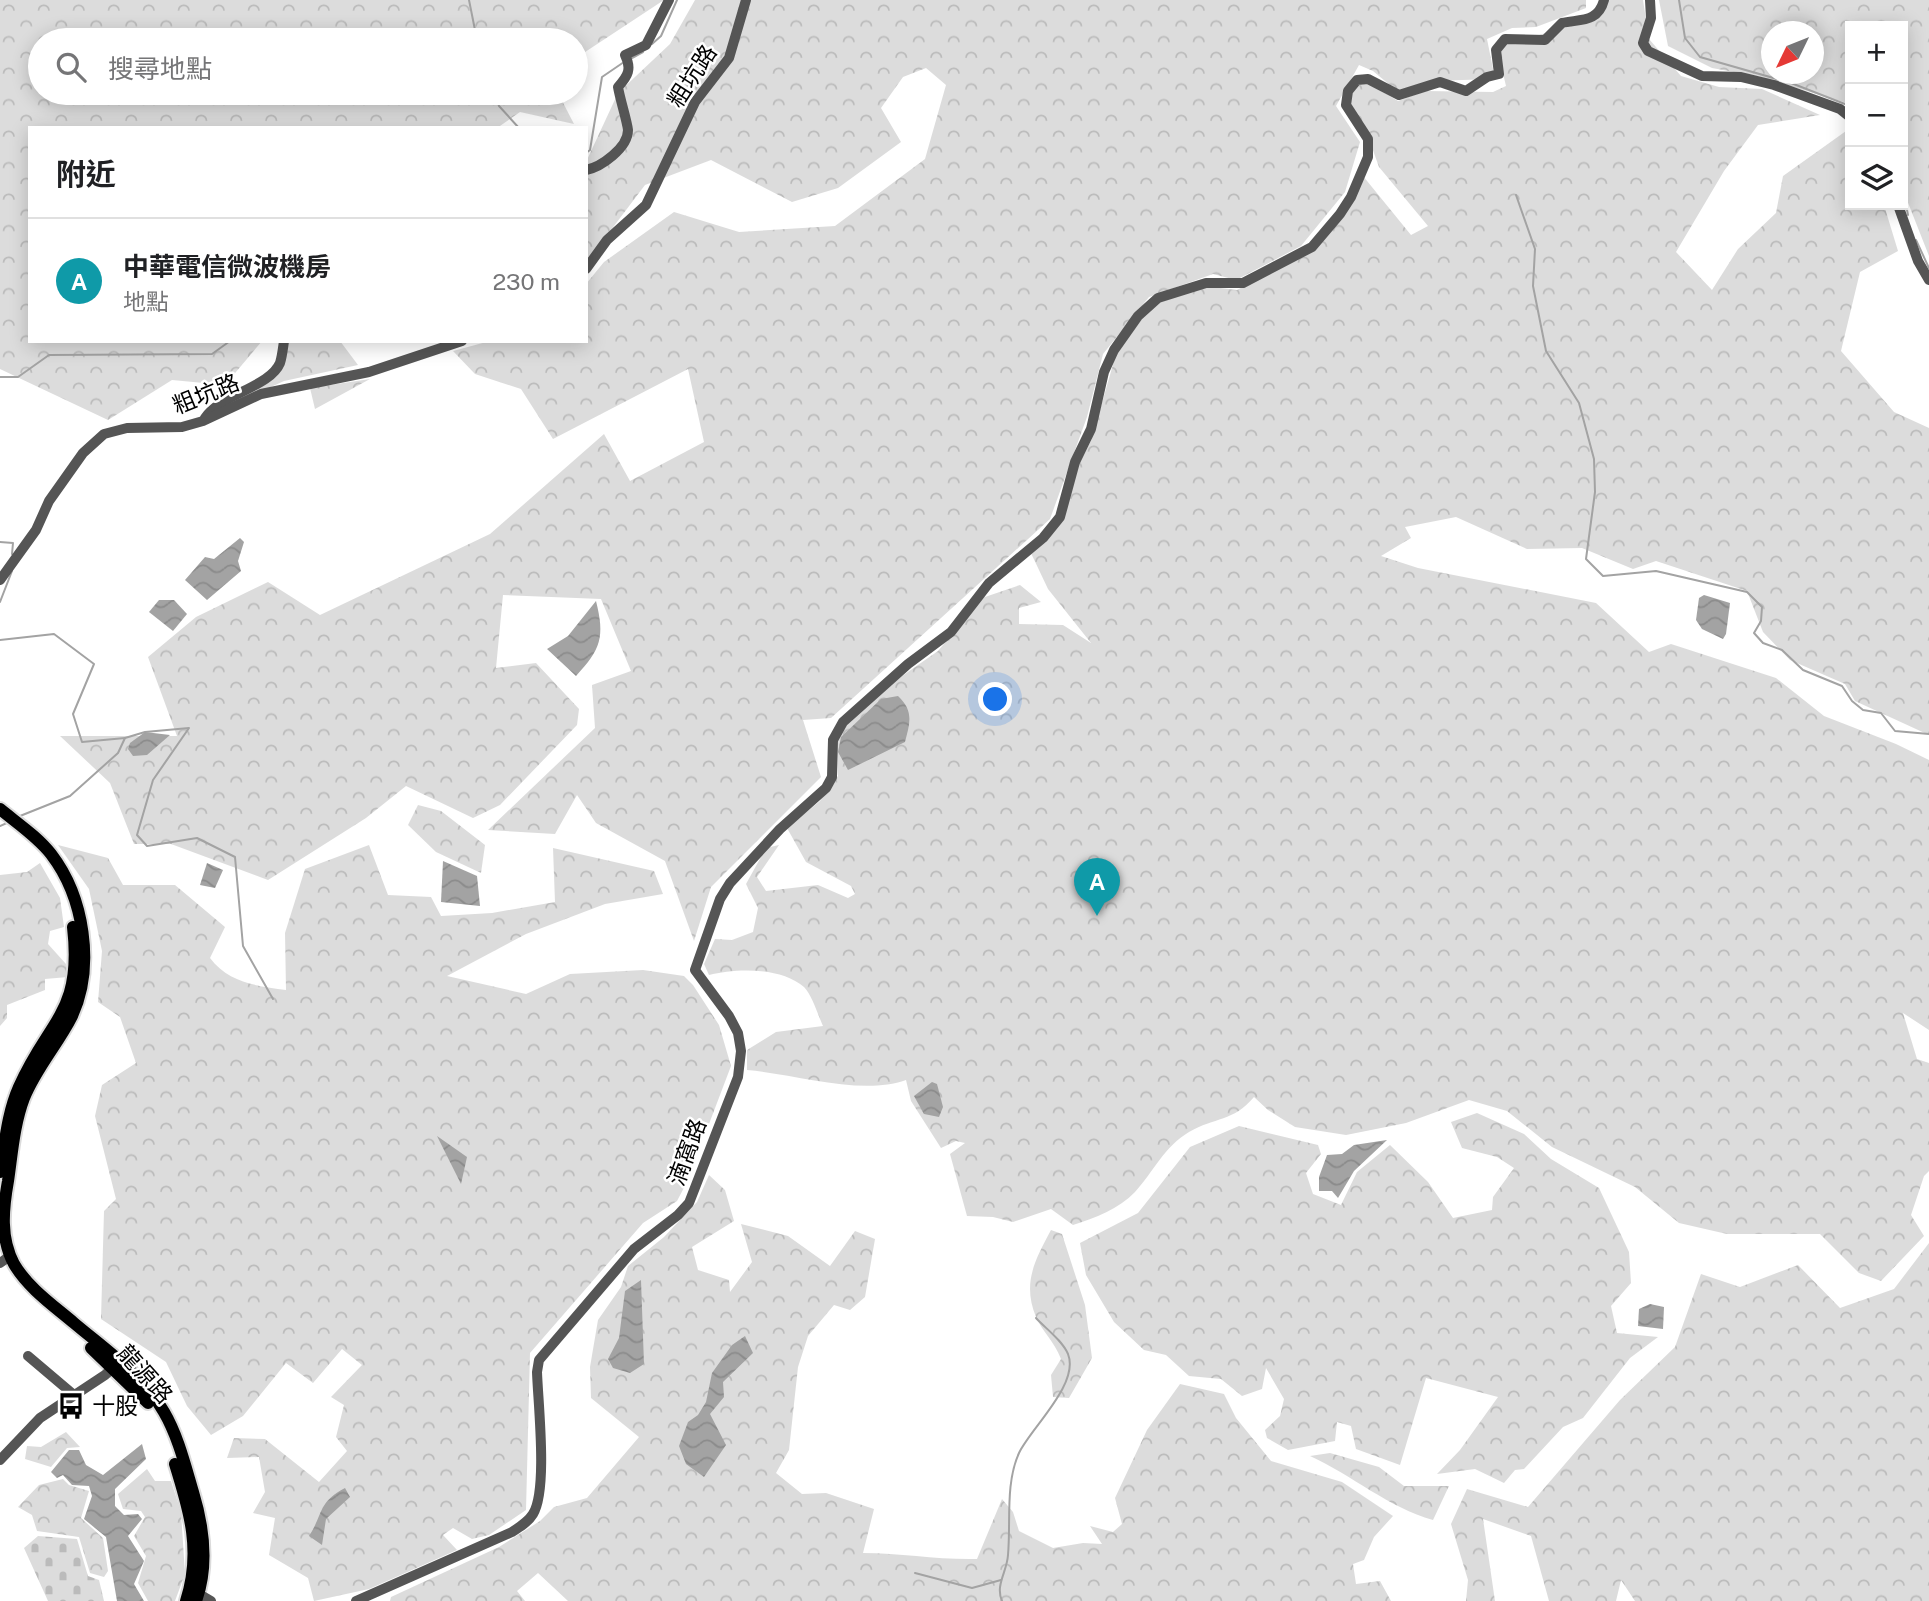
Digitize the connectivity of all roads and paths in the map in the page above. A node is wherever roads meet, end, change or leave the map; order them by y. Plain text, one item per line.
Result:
1 (669, 0) edge
2 (746, 0) edge
3 (1604, 0) edge
4 (1650, 0) edge
5 (1845, 113) edge
6 (588, 169) edge
7 (1900, 210) edge
8 (588, 266) edge
9 (1929, 280) edge
10 (284, 343) edge
11 (457, 343) edge
12 (203, 421) junction
13 (0, 580) edge
14 (6, 819) edge
15 (0, 1172) edge
16 (3, 1258) edge
17 (28, 1356) dead end
18 (117, 1364) junction
19 (75, 1395) junction
20 (0, 1460) edge
21 (193, 1596) edge
22 (211, 1601) edge
23 (356, 1601) edge

1 - 6 street
2 - 8 street, 粗坑路
3 - 23 street, 湳窩路
4 - 5 street
7 - 9 street
10 - 12 street
11 - 12 street, 粗坑路
12 - 13 street, 粗坑路
14 - 15 main road
14 - 16 main road
16 - 18 main road
17 - 19 street
18 - 19 street
18 - 21 main road
19 - 20 street
21 - 22 street

